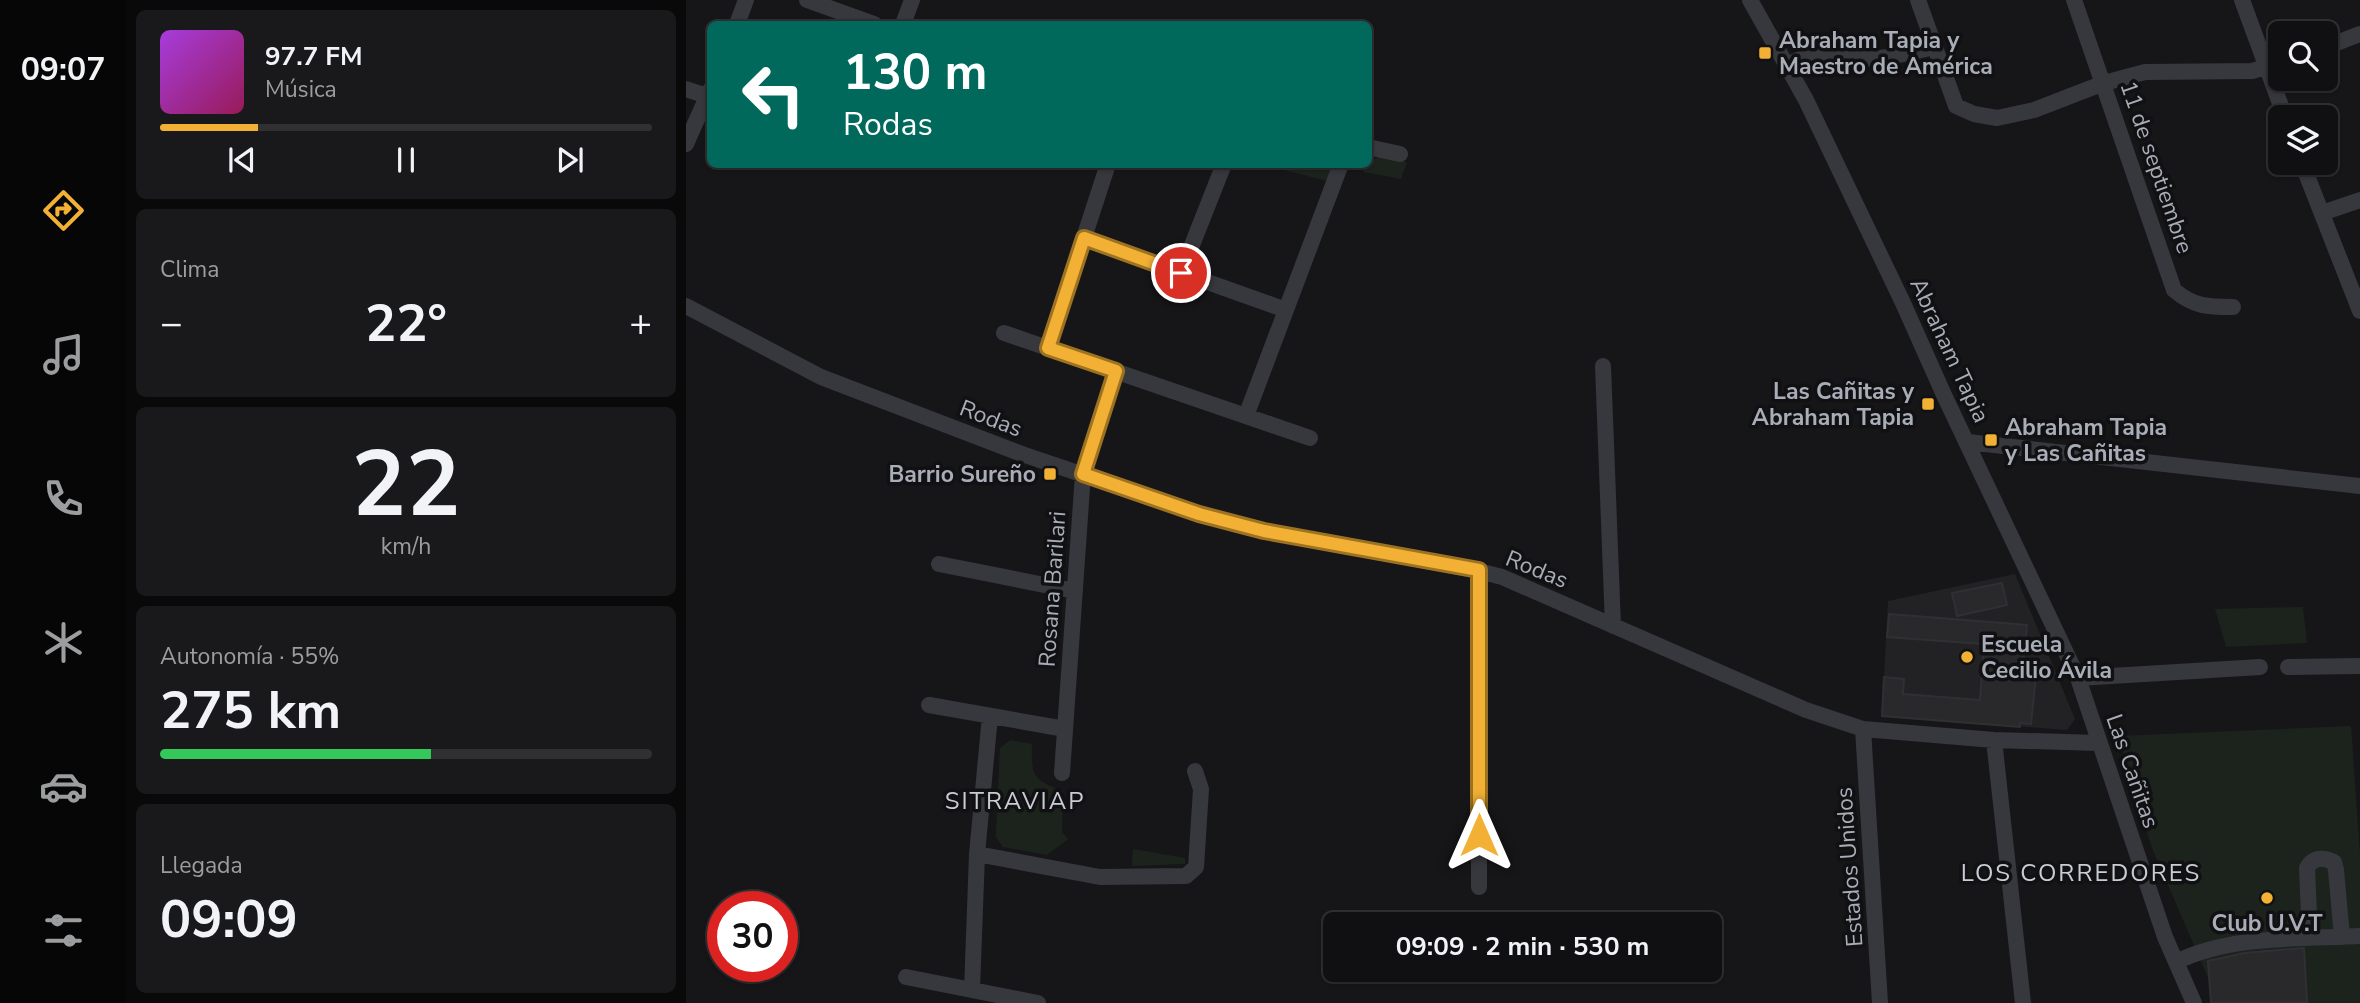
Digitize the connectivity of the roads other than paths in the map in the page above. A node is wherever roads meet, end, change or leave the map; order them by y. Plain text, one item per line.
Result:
1 (746, 0) edge
2 (807, 0) edge
3 (912, 0) edge
4 (1750, 0) edge
5 (1918, 0) edge
6 (2074, 0) edge
7 (2242, 0) edge
8 (738, 21) edge
9 (866, 21) edge
10 (903, 21) edge
11 (2360, 34) edge
12 (2338, 42) edge
13 (1934, 47) junction
14 (2268, 53) edge
15 (1788, 65) junction
16 (2268, 67) edge
17 (2104, 83) junction
18 (686, 89) edge
19 (707, 94) edge
20 (707, 101) edge
21 (686, 144) edge
22 (1372, 148) edge
23 (1400, 154) dead end
24 (1107, 168) edge
25 (1222, 168) edge
26 (1339, 168) edge
27 (2307, 175) edge
28 (2360, 200) edge
29 (2322, 213) junction
30 (1084, 238) junction
31 (1181, 273) junction
32 (686, 306) edge
33 (2233, 307) dead end
34 (1286, 310) junction
35 (2360, 311) edge
36 (1004, 333) dead end
37 (1048, 348) junction
38 (1603, 366) dead end
39 (1116, 371) junction
40 (1246, 416) junction
41 (1310, 439) dead end
42 (1968, 442) junction
43 (1083, 474) junction
44 (2360, 486) edge
45 (939, 564) dead end
46 (1479, 570) junction
47 (1075, 591) junction
48 (1613, 626) junction
49 (2360, 666) edge
50 (2260, 667) dead end
51 (2288, 667) dead end
52 (2078, 678) junction
53 (929, 705) dead end
54 (989, 716) junction
55 (1065, 729) junction
56 (1863, 729) junction
57 (1994, 740) junction
58 (2099, 743) junction
59 (1195, 771) dead end
60 (1062, 773) dead end
61 (977, 854) junction
62 (1479, 887) dead end
63 (2360, 936) edge
64 (2342, 937) junction
65 (2310, 938) junction
66 (2176, 962) junction
67 (906, 977) dead end
68 (972, 990) junction
69 (1038, 1003) edge
70 (1880, 1003) edge
71 (2024, 1003) edge
72 (2194, 1003) edge

1 - 8 street
2 - 9 street
3 - 10 street
4 - 15 street, Abraham Tapia
5 - 13 street
6 - 17 street, 11 de septiembre
7 - 14 street
11 - 12 street
13 - 15 street
13 - 17 street
15 - 42 street, Abraham Tapia
16 - 17 street
17 - 33 street, 11 de septiembre
18 - 19 street
20 - 21 street
22 - 23 street
24 - 30 street
25 - 31 street
26 - 34 street
27 - 29 street
28 - 29 street
29 - 35 street
30 - 31 street
30 - 37 street
31 - 34 street
32 - 43 street, Rodas
34 - 40 street
36 - 37 street
37 - 39 street
38 - 48 street
39 - 40 street
39 - 43 street, Rosana Barilari
40 - 41 street
42 - 44 street, Abraham Tapia
42 - 52 street, Las Cañitas
43 - 46 street, Rodas
43 - 47 street, Rosana Barilari
45 - 47 street
46 - 48 street, Rodas
46 - 62 street
47 - 55 street, Rosana Barilari
48 - 56 street, Rodas
49 - 51 street
50 - 52 street
52 - 58 street, Las Cañitas
53 - 54 street
54 - 55 street
54 - 61 street
55 - 60 street, Rosana Barilari
56 - 57 street, Rodas
56 - 70 street, Estados Unidos
57 - 58 street, Rodas
57 - 71 street
58 - 66 street, Las Cañitas
59 - 61 street
61 - 68 street
63 - 64 street
64 - 65 street
64 - 65 street
65 - 66 street
66 - 72 street, Las Cañitas
67 - 68 street
68 - 69 street

